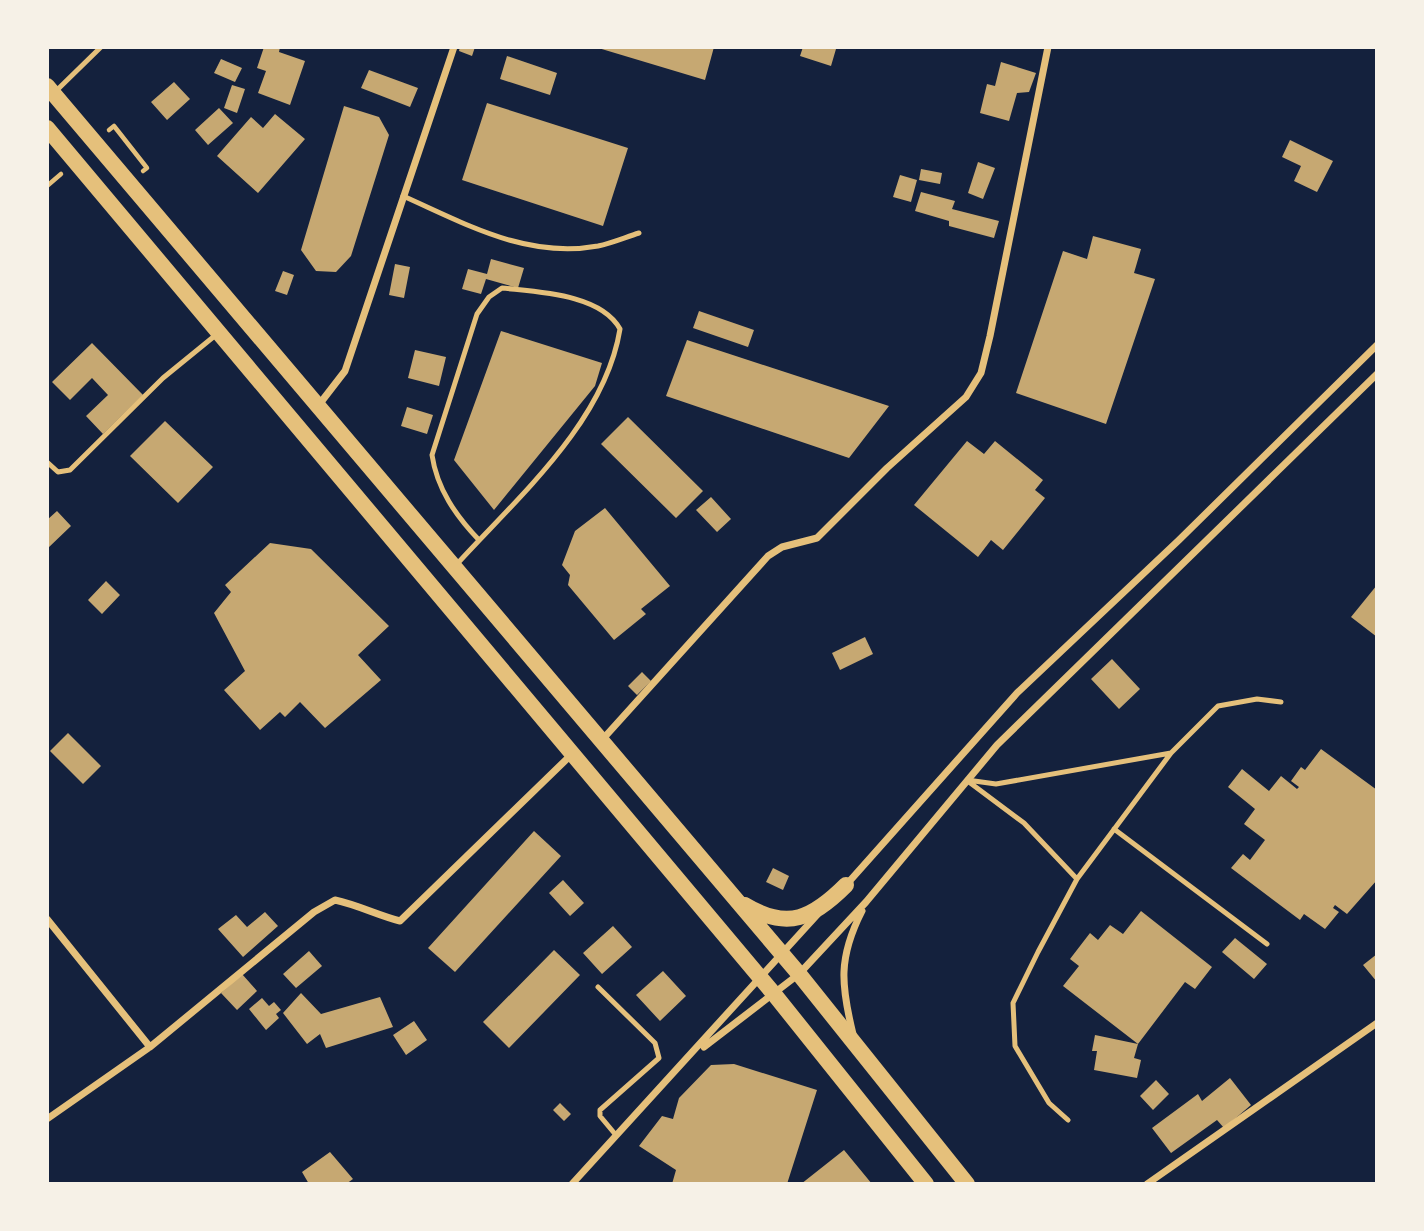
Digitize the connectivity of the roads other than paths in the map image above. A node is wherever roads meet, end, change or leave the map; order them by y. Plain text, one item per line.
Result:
1 (100, 47) edge
2 (454, 47) edge
3 (1048, 47) edge
4 (50, 90) edge
5 (47, 128) edge
6 (403, 197) junction
7 (639, 233) dead end
8 (219, 332) junction
9 (1377, 345) edge
10 (1377, 374) edge
11 (318, 406) junction
12 (47, 462) edge
13 (479, 540) junction
14 (454, 566) junction
15 (1281, 702) dead end
16 (601, 740) junction
17 (1171, 752) junction
18 (573, 753) junction
19 (967, 780) junction
20 (1114, 830) junction
21 (1077, 879) junction
22 (846, 885) junction
23 (736, 900) junction
24 (866, 902) junction
25 (47, 919) edge
26 (1267, 944) dead end
27 (781, 953) junction
28 (799, 974) junction
29 (759, 977) junction
30 (598, 987) dead end
31 (774, 994) junction
32 (1377, 1023) edge
33 (150, 1047) junction
34 (856, 1048) junction
35 (692, 1056) junction
36 (47, 1119) edge
37 (1068, 1120) dead end
38 (615, 1134) junction
39 (575, 1180) edge
40 (585, 1184) edge
41 (926, 1184) edge
42 (967, 1184) edge
43 (1147, 1184) edge

1 - 4 lane
2 - 6 street
3 - 16 street
4 - 11 main road
5 - 8 main road
6 - 7 lane
6 - 11 street
8 - 12 lane
8 - 18 main road
9 - 22 street
10 - 19 street
11 - 14 main road
13 - 13 lane
13 - 14 lane
14 - 16 main road
15 - 17 lane
16 - 23 main road
17 - 19 lane
17 - 20 lane
18 - 29 main road
18 - 33 street
19 - 21 lane
19 - 24 street
20 - 21 lane
20 - 26 lane
21 - 37 lane
22 - 23 main road
22 - 27 street
23 - 27 main road
24 - 28 street
24 - 34 street
25 - 33 street
27 - 28 main road
27 - 29 street
28 - 31 street
28 - 34 main road
29 - 31 main road
29 - 35 street
30 - 38 lane
31 - 35 street
31 - 41 main road
32 - 43 street
33 - 36 street
34 - 42 main road
35 - 38 street
38 - 39 street
39 - 40 lane

